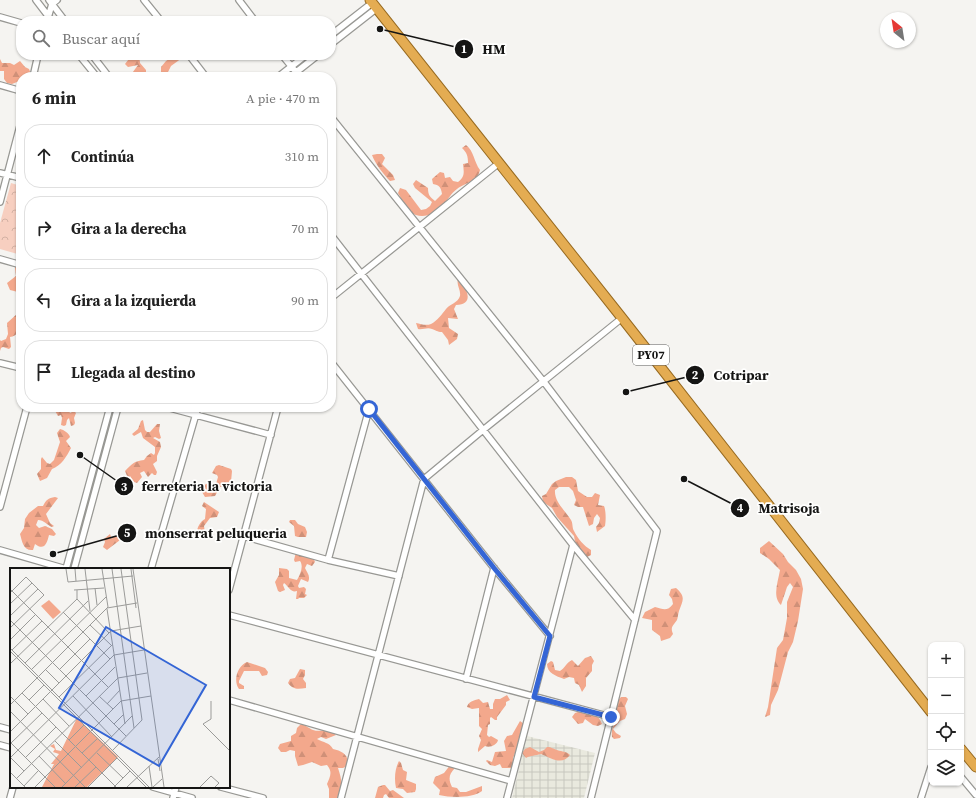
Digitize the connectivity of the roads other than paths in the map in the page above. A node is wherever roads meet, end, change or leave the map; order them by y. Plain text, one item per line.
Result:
1 (36, 0) edge
2 (144, 0) edge
3 (239, 0) edge
4 (52, 1) edge
5 (373, 4) edge
6 (48, 16) edge
7 (50, 16) edge
8 (62, 16) edge
9 (157, 16) edge
10 (251, 16) edge
11 (0, 17) edge
12 (16, 22) edge
13 (336, 31) edge
14 (336, 39) edge
15 (37, 60) edge
16 (83, 60) edge
17 (96, 60) edge
18 (193, 60) edge
19 (286, 60) edge
20 (299, 60) edge
21 (313, 60) edge
22 (291, 66) junction
23 (34, 72) edge
24 (93, 72) edge
25 (105, 72) edge
26 (202, 72) edge
27 (284, 72) edge
28 (296, 72) edge
29 (301, 72) edge
30 (0, 86) edge
31 (16, 90) edge
32 (336, 122) edge
33 (16, 141) edge
34 (499, 163) junction
35 (0, 173) edge
36 (7, 174) junction
37 (16, 177) edge
38 (0, 202) edge
39 (419, 227) junction
40 (336, 241) edge
41 (0, 259) edge
42 (16, 263) edge
43 (361, 273) junction
44 (336, 294) edge
45 (622, 318) junction
46 (0, 363) edge
47 (16, 367) edge
48 (336, 368) edge
49 (544, 382) junction
50 (369, 409) junction
51 (27, 412) edge
52 (109, 412) edge
53 (117, 412) edge
54 (184, 412) edge
55 (196, 412) edge
56 (277, 412) edge
57 (195, 415) junction
58 (483, 430) junction
59 (271, 435) junction
60 (424, 479) junction
61 (0, 507) edge
62 (243, 536) junction
63 (573, 546) junction
64 (0, 550) edge
65 (328, 560) junction
66 (63, 568) edge
67 (66, 568) edge
68 (74, 568) edge
69 (151, 568) edge
70 (494, 568) junction
71 (399, 576) junction
72 (230, 586) edge
73 (230, 615) edge
74 (635, 620) junction
75 (550, 636) junction
76 (378, 654) junction
77 (466, 679) junction
78 (534, 697) junction
79 (230, 700) edge
80 (928, 708) edge
81 (611, 717) junction
82 (0, 727) edge
83 (10, 730) edge
84 (357, 736) junction
85 (0, 745) edge
86 (10, 748) edge
87 (962, 750) edge
88 (976, 767) edge
89 (928, 776) edge
90 (512, 781) junction
91 (964, 781) edge
92 (13, 788) edge
93 (156, 788) edge
94 (225, 788) edge
95 (175, 793) edge
96 (976, 795) edge
97 (10, 798) edge
98 (192, 798) edge
99 (263, 798) edge
100 (341, 798) edge
101 (507, 798) edge
102 (591, 798) edge
103 (921, 798) edge

1 - 6 street
2 - 9 street
3 - 10 street
4 - 7 street
4 - 8 street
5 - 13 street
5 - 14 street
5 - 34 highway, PY07
11 - 12 street
15 - 23 street
16 - 24 street
17 - 25 street
18 - 26 street
19 - 22 street
20 - 22 street
21 - 29 street
22 - 27 street
22 - 28 street
30 - 31 street
32 - 39 street
33 - 36 street
34 - 39 street
34 - 45 highway, PY07
35 - 36 street
36 - 37 street
36 - 38 street
39 - 43 street
39 - 49 street
40 - 43 street
41 - 42 street
43 - 44 street
43 - 58 street
45 - 49 street
45 - 80 highway, PY07
46 - 47 street
48 - 50 street
49 - 58 street
49 - 74 street
50 - 60 street
50 - 65 street
51 - 61 street
52 - 67 street
53 - 68 street
54 - 57 street
55 - 57 street
56 - 59 street
57 - 59 street
57 - 69 street
58 - 60 street
58 - 63 street
59 - 62 street
60 - 70 street
60 - 71 street
62 - 65 street
62 - 72 street
63 - 74 street
63 - 75 street
64 - 66 street
65 - 71 street
70 - 75 street
70 - 77 street
71 - 76 street
73 - 76 street
74 - 81 street
75 - 78 street
76 - 77 street
76 - 84 street
77 - 78 street
78 - 81 street
78 - 90 street
79 - 84 street
81 - 102 street
82 - 83 street
84 - 90 street
84 - 100 street
85 - 86 street
87 - 88 highway
89 - 103 street
90 - 101 street
91 - 96 street
92 - 97 street
93 - 95 street
94 - 99 street
95 - 98 street

